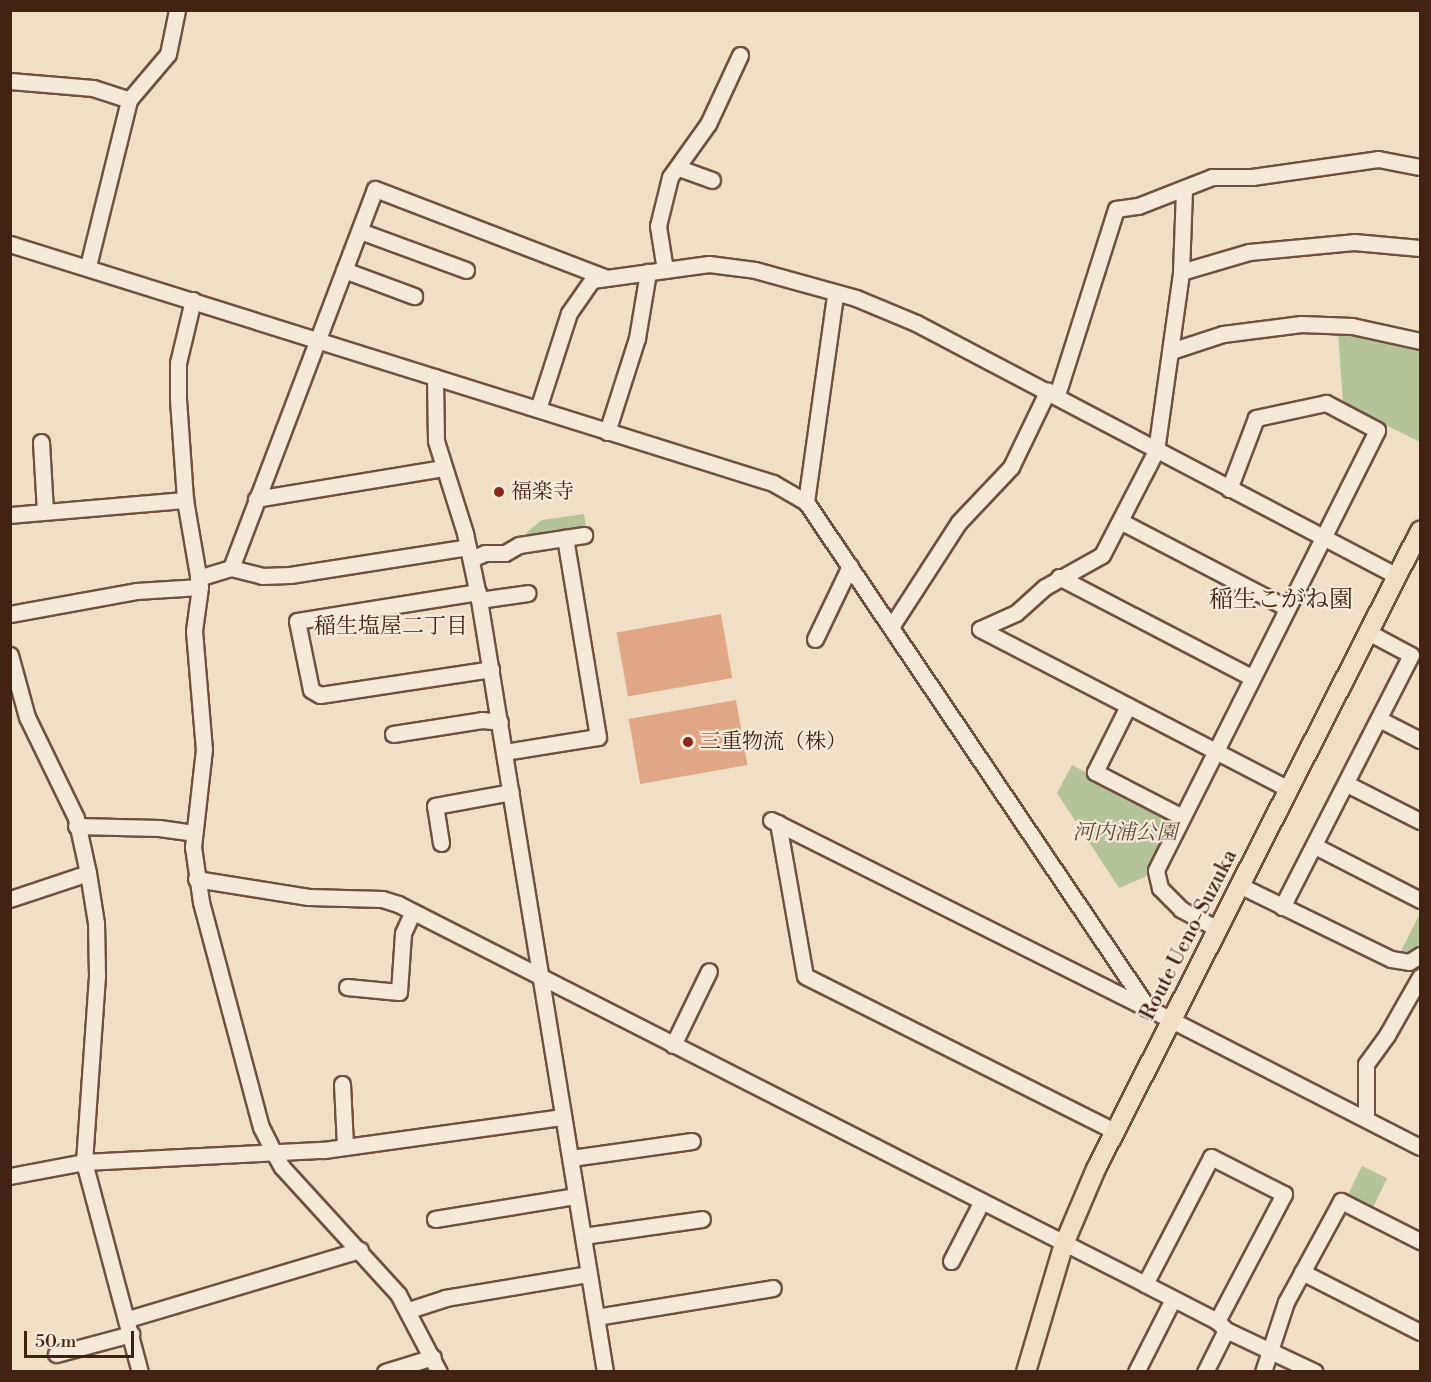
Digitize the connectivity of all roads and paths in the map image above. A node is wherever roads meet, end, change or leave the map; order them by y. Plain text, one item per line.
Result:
1 (177, 10) edge
2 (740, 55) dead end
3 (10, 81) edge
4 (129, 100) junction
5 (1420, 167) edge
6 (680, 168) junction
7 (712, 180) dead end
8 (1184, 190) junction
9 (360, 231) junction
10 (10, 244) edge
11 (1420, 248) edge
12 (88, 266) junction
13 (344, 270) junction
14 (466, 270) dead end
15 (665, 270) junction
16 (648, 272) junction
17 (1180, 272) junction
18 (604, 276) junction
19 (835, 295) junction
20 (414, 296) dead end
21 (193, 300) junction
22 (317, 339) junction
23 (1420, 341) edge
24 (1171, 351) junction
25 (435, 377) junction
26 (1053, 393) junction
27 (538, 409) junction
28 (607, 432) junction
29 (41, 442) dead end
30 (1156, 451) junction
31 (443, 468) junction
32 (1229, 489) junction
33 (256, 498) junction
34 (184, 500) junction
35 (806, 502) junction
36 (45, 511) junction
37 (10, 515) edge
38 (1122, 522) junction
39 (1420, 531) edge
40 (584, 535) dead end
41 (1323, 537) junction
42 (565, 538) junction
43 (470, 553) junction
44 (850, 566) junction
45 (231, 568) junction
46 (1397, 576) junction
47 (1059, 577) junction
48 (199, 583) junction
49 (528, 593) dead end
50 (478, 596) junction
51 (1287, 608) junction
52 (10, 614) edge
53 (891, 627) junction
54 (1368, 632) junction
55 (815, 639) dead end
56 (10, 655) edge
57 (1416, 658) edge
58 (491, 669) junction
59 (1251, 677) junction
60 (1128, 706) junction
61 (1379, 719) junction
62 (500, 722) junction
63 (393, 734) dead end
64 (1420, 740) edge
65 (505, 752) junction
66 (1215, 752) junction
67 (1347, 784) junction
68 (1288, 789) junction
69 (511, 792) junction
70 (1182, 817) junction
71 (1420, 821) edge
72 (76, 826) junction
73 (194, 833) junction
74 (441, 843) dead end
75 (1315, 846) junction
76 (88, 873) junction
77 (196, 879) junction
78 (1239, 885) junction
79 (10, 899) edge
80 (1420, 900) edge
81 (1282, 907) junction
82 (413, 912) junction
83 (1216, 928) junction
84 (1420, 955) edge
85 (709, 971) dead end
86 (1420, 977) edge
87 (540, 978) junction
88 (347, 987) dead end
89 (1148, 1008) junction
90 (1173, 1019) junction
91 (673, 1045) junction
92 (342, 1084) dead end
93 (563, 1117) junction
94 (1366, 1118) junction
95 (1115, 1131) junction
96 (692, 1141) dead end
97 (345, 1146) junction
98 (1420, 1147) edge
99 (273, 1151) junction
100 (571, 1158) junction
101 (84, 1162) junction
102 (10, 1176) edge
103 (576, 1196) junction
104 (981, 1203) junction
105 (435, 1219) dead end
106 (702, 1219) dead end
107 (583, 1236) junction
108 (1420, 1241) edge
109 (1064, 1244) junction
110 (360, 1250) junction
111 (951, 1261) dead end
112 (1302, 1272) junction
113 (589, 1274) junction
114 (1145, 1284) junction
115 (773, 1288) dead end
116 (1173, 1299) junction
117 (409, 1310) junction
118 (596, 1317) junction
119 (1222, 1326) junction
120 (129, 1327) junction
121 (1420, 1332) edge
122 (1272, 1349) junction
123 (56, 1354) dead end
124 (436, 1364) edge
125 (140, 1371) edge
126 (385, 1371) edge
127 (605, 1371) edge
128 (1026, 1371) edge
129 (1136, 1371) edge
130 (1205, 1371) edge
131 (1263, 1371) edge
132 (1315, 1371) edge

1 - 4 street
2 - 6 street
3 - 4 street
4 - 12 street
5 - 8 street
6 - 7 street
6 - 15 street
8 - 17 street
8 - 26 street
9 - 13 street
9 - 14 street
9 - 18 street
10 - 12 street
11 - 17 street
12 - 21 street
13 - 20 street
13 - 22 street
15 - 16 street
15 - 19 street
16 - 18 street
16 - 28 street
17 - 24 street
18 - 27 street
19 - 26 street
19 - 35 street
21 - 22 street
21 - 34 street
22 - 25 street
22 - 33 street
23 - 24 street
24 - 30 street
25 - 27 street
25 - 31 street
26 - 30 street
26 - 53 street
27 - 28 street
28 - 35 street
29 - 36 street
30 - 32 street
30 - 38 street
31 - 33 street
31 - 43 street
32 - 41 street
32 - 41 street
33 - 45 street
34 - 36 street
34 - 48 street
35 - 44 street
36 - 37 street
38 - 47 street
38 - 51 street
39 - 46 main road, Route Ueno-Suzuka
40 - 42 street
41 - 46 street
41 - 51 street
42 - 43 street
42 - 65 street
43 - 45 street
43 - 50 street
44 - 53 street
44 - 55 street
45 - 48 street
46 - 54 main road, Route Ueno-Suzuka
47 - 59 street
47 - 60 street
48 - 52 street
48 - 73 street
49 - 50 street
50 - 58 street
50 - 58 street
51 - 59 street
53 - 89 street
54 - 57 street
54 - 68 main road, Route Ueno-Suzuka
56 - 72 street
57 - 61 street
58 - 62 street
59 - 66 street
60 - 66 street
60 - 70 street
61 - 64 street
61 - 67 street
62 - 63 street
62 - 65 street
65 - 69 street
66 - 68 street
66 - 70 street
67 - 71 street
67 - 75 street
68 - 78 main road, Route Ueno-Suzuka
69 - 74 street
69 - 87 street
70 - 83 street
72 - 73 street
72 - 76 street
73 - 77 street
75 - 80 street
75 - 81 street
76 - 79 street
76 - 101 street
77 - 82 street
77 - 99 street
78 - 81 street
78 - 83 main road, Route Ueno-Suzuka
81 - 84 street
82 - 87 street
82 - 88 street
83 - 90 main road, Route Ueno-Suzuka
85 - 91 street
86 - 94 street
87 - 91 street
87 - 93 street
89 - 90 street
89 - 95 street
90 - 94 street
90 - 95 main road, Route Ueno-Suzuka
91 - 104 street
92 - 97 street
93 - 97 street
93 - 100 street
94 - 98 street
95 - 109 main road, Route Ueno-Suzuka
96 - 100 street
97 - 99 street
99 - 101 street
99 - 110 street
100 - 103 street
101 - 102 street
101 - 120 street
103 - 105 street
103 - 107 street
104 - 109 street
104 - 111 street
106 - 107 street
107 - 113 street
108 - 112 street
109 - 114 street
109 - 128 main road, Route Ueno-Suzuka
110 - 117 street
110 - 120 street
112 - 121 street
112 - 122 street
113 - 117 street
113 - 118 street
114 - 116 street
114 - 119 street
115 - 118 street
116 - 119 street
116 - 129 street
117 - 124 street
118 - 127 street
119 - 122 street
119 - 130 street
120 - 123 street
120 - 125 street
122 - 131 street
122 - 132 street
124 - 126 street

